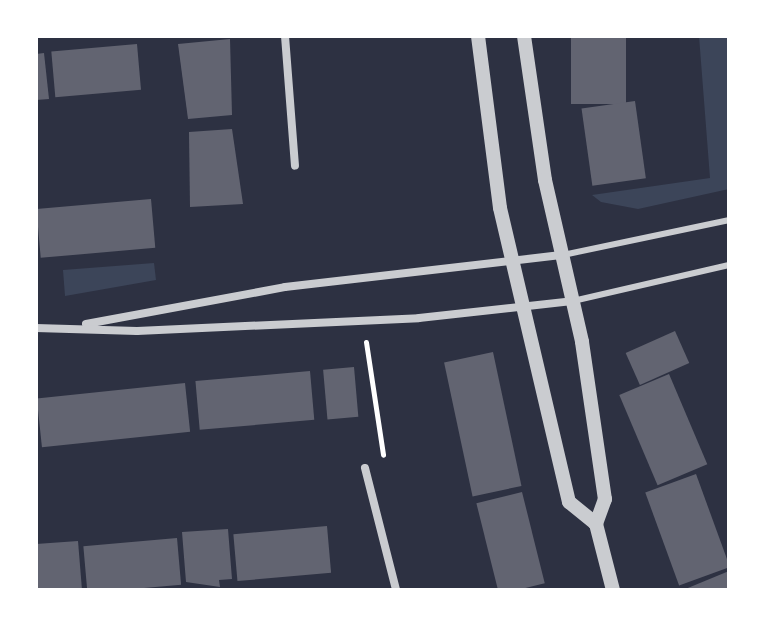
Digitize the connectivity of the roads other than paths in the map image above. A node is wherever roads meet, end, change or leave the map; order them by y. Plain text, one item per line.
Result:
1 (285, 36) edge
2 (478, 36) edge
3 (524, 36) edge
4 (295, 166) dead end
5 (729, 220) edge
6 (563, 255) junction
7 (517, 264) junction
8 (729, 265) edge
9 (572, 301) junction
10 (525, 307) junction
11 (81, 325) junction
12 (36, 328) edge
13 (365, 468) road end
14 (596, 524) junction
15 (396, 590) edge
16 (613, 590) edge

1 - 4 street
2 - 7 street
3 - 6 street
5 - 6 lane
6 - 7 street
6 - 9 street
7 - 10 street
7 - 11 street
8 - 9 lane
9 - 10 street
9 - 14 street
10 - 11 street
10 - 14 street
11 - 12 street
13 - 15 street
14 - 16 street

